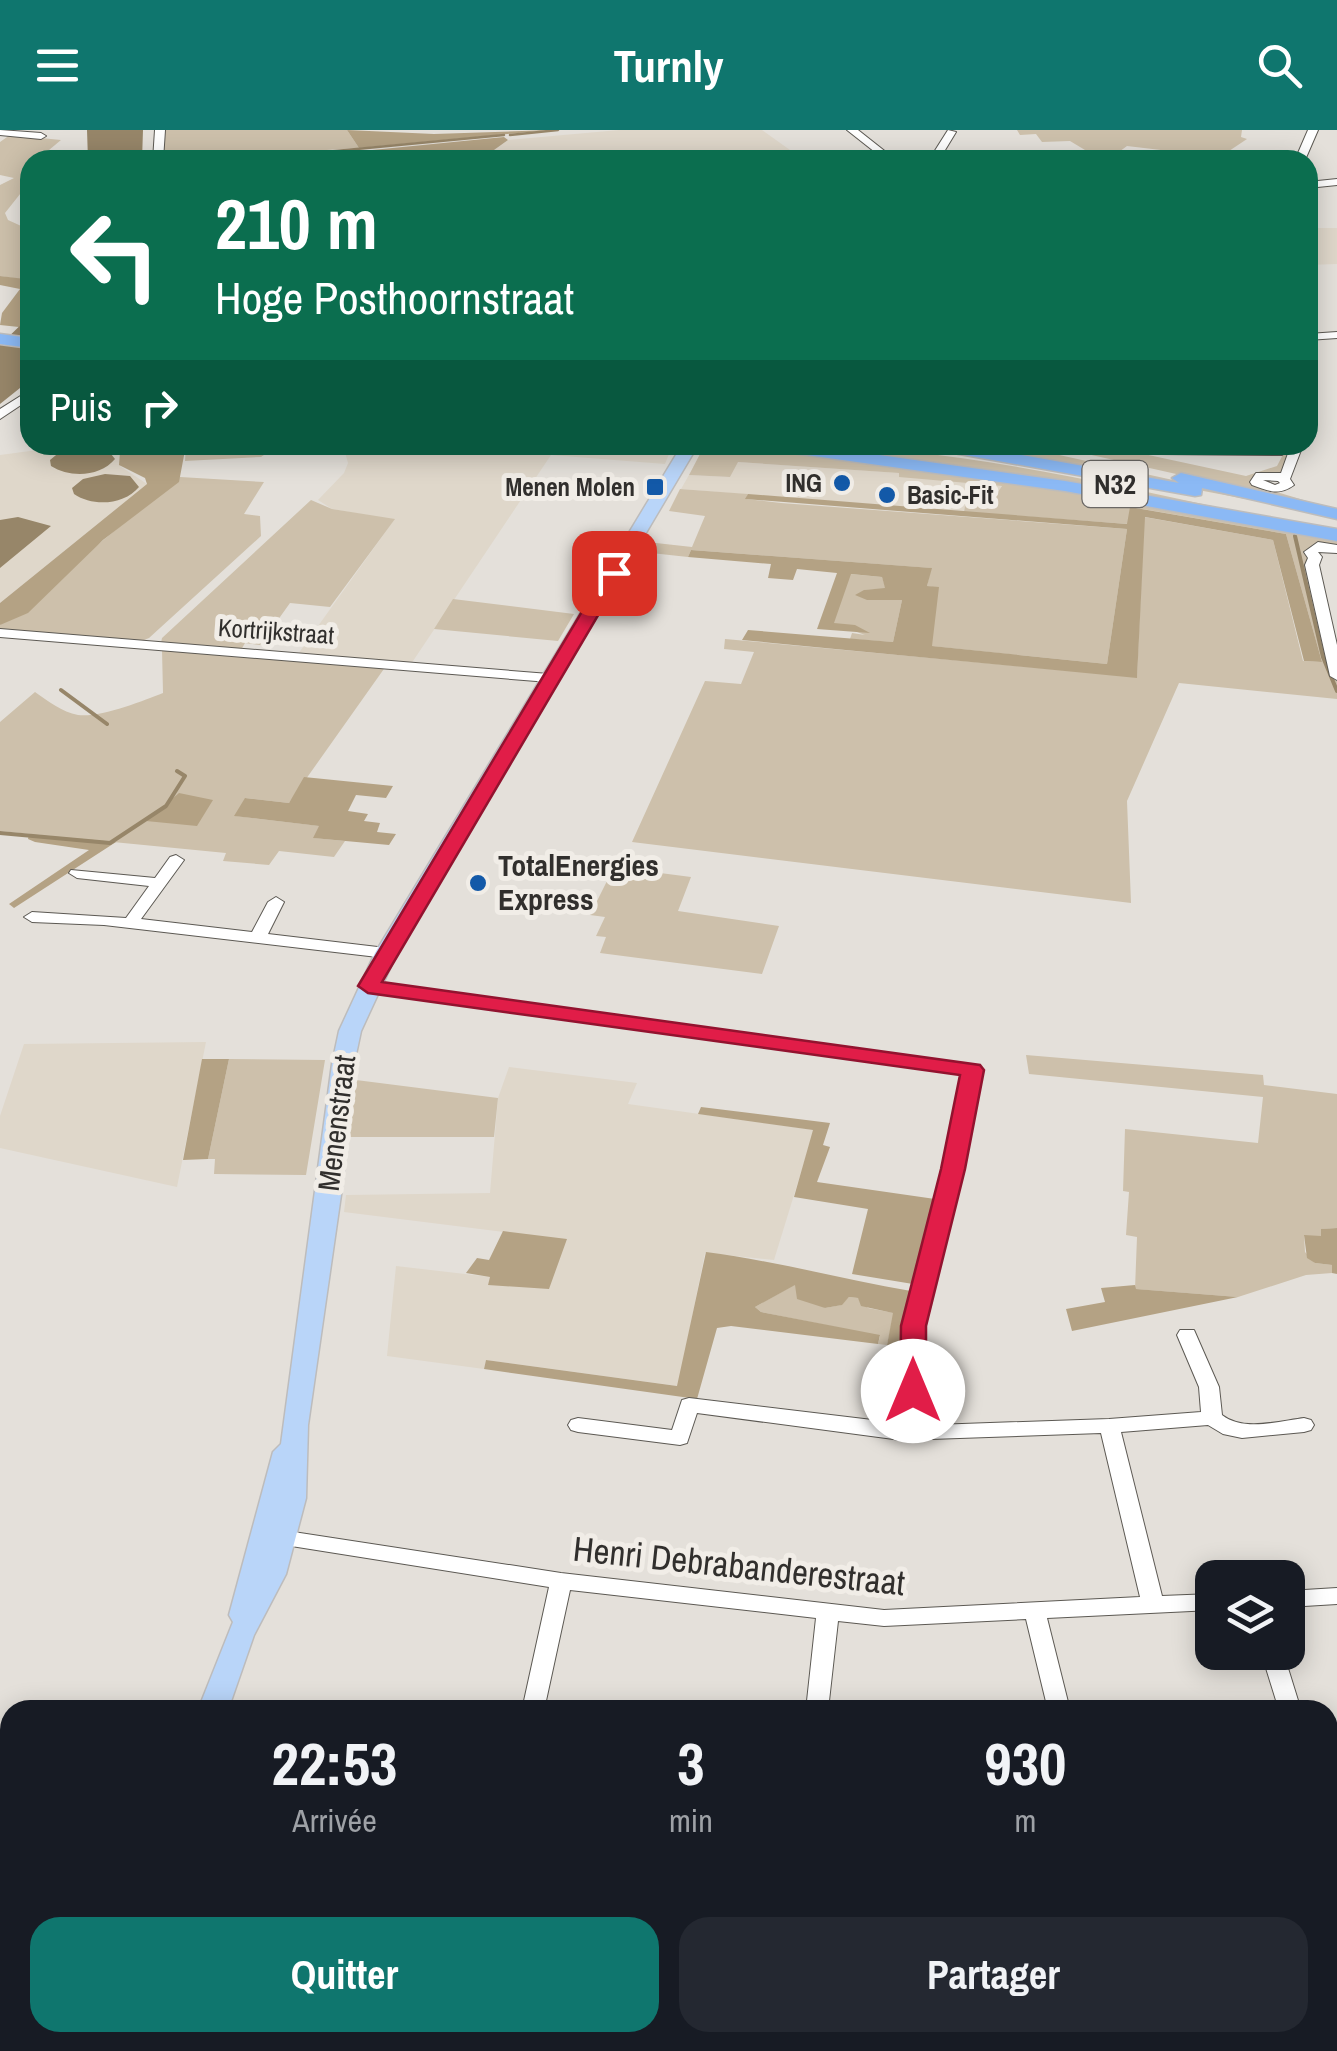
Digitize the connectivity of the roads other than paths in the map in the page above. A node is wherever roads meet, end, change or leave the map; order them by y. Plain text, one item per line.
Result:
1 (852, 130) edge
2 (0, 132) edge
3 (42, 136) dead end
4 (878, 150) edge
5 (685, 455) edge
6 (843, 455) edge
7 (951, 455) edge
8 (997, 455) edge
9 (1068, 455) edge
10 (1294, 455) edge
11 (1282, 477) dead end
12 (1337, 518) edge
13 (1337, 532) edge
14 (1337, 549) edge
15 (1315, 557) junction
16 (1337, 558) edge
17 (0, 633) edge
18 (1337, 676) edge
19 (549, 678) junction
20 (176, 860) dead end
21 (77, 873) dead end
22 (159, 883) junction
23 (276, 902) dead end
24 (32, 918) dead end
25 (130, 922) junction
26 (257, 938) junction
27 (386, 954) junction
28 (368, 986) junction
29 (1187, 1335) dead end
30 (1212, 1418) junction
31 (578, 1425) dead end
32 (1304, 1425) dead end
33 (1108, 1426) junction
34 (926, 1431) junction
35 (272, 1536) junction
36 (561, 1581) junction
37 (1335, 1598) edge
38 (1305, 1599) edge
39 (1195, 1603) edge
40 (1154, 1604) junction
41 (1034, 1612) junction
42 (828, 1613) junction
43 (1278, 1670) edge
44 (217, 1700) edge
45 (535, 1700) edge
46 (818, 1700) edge
47 (1056, 1700) edge
48 (1287, 1700) edge

1 - 4 street
2 - 3 street
5 - 19 main road
6 - 13 highway
7 - 13 highway, N32
8 - 12 highway, N32
9 - 12 highway
10 - 11 street
14 - 15 street
15 - 16 street
15 - 18 street
17 - 19 street, Kortrijkstraat
19 - 27 main road, Menenstraat
20 - 22 street
21 - 22 street
22 - 25 street
23 - 26 street
24 - 25 street
25 - 26 street
26 - 27 street
27 - 28 main road, Menenstraat
28 - 34 street
28 - 35 main road, Menenstraat
29 - 30 street
30 - 32 street
30 - 33 street
31 - 34 street
33 - 34 street
33 - 40 street
35 - 36 street, Henri Debrabanderestraat
35 - 44 main road, Menenstraat
36 - 42 street, Henri Debrabanderestraat
36 - 45 street
37 - 38 street
39 - 40 street, Henri Debrabanderestraat
40 - 41 street, Henri Debrabanderestraat
41 - 42 street, Henri Debrabanderestraat
41 - 47 street
42 - 46 street
43 - 48 street

